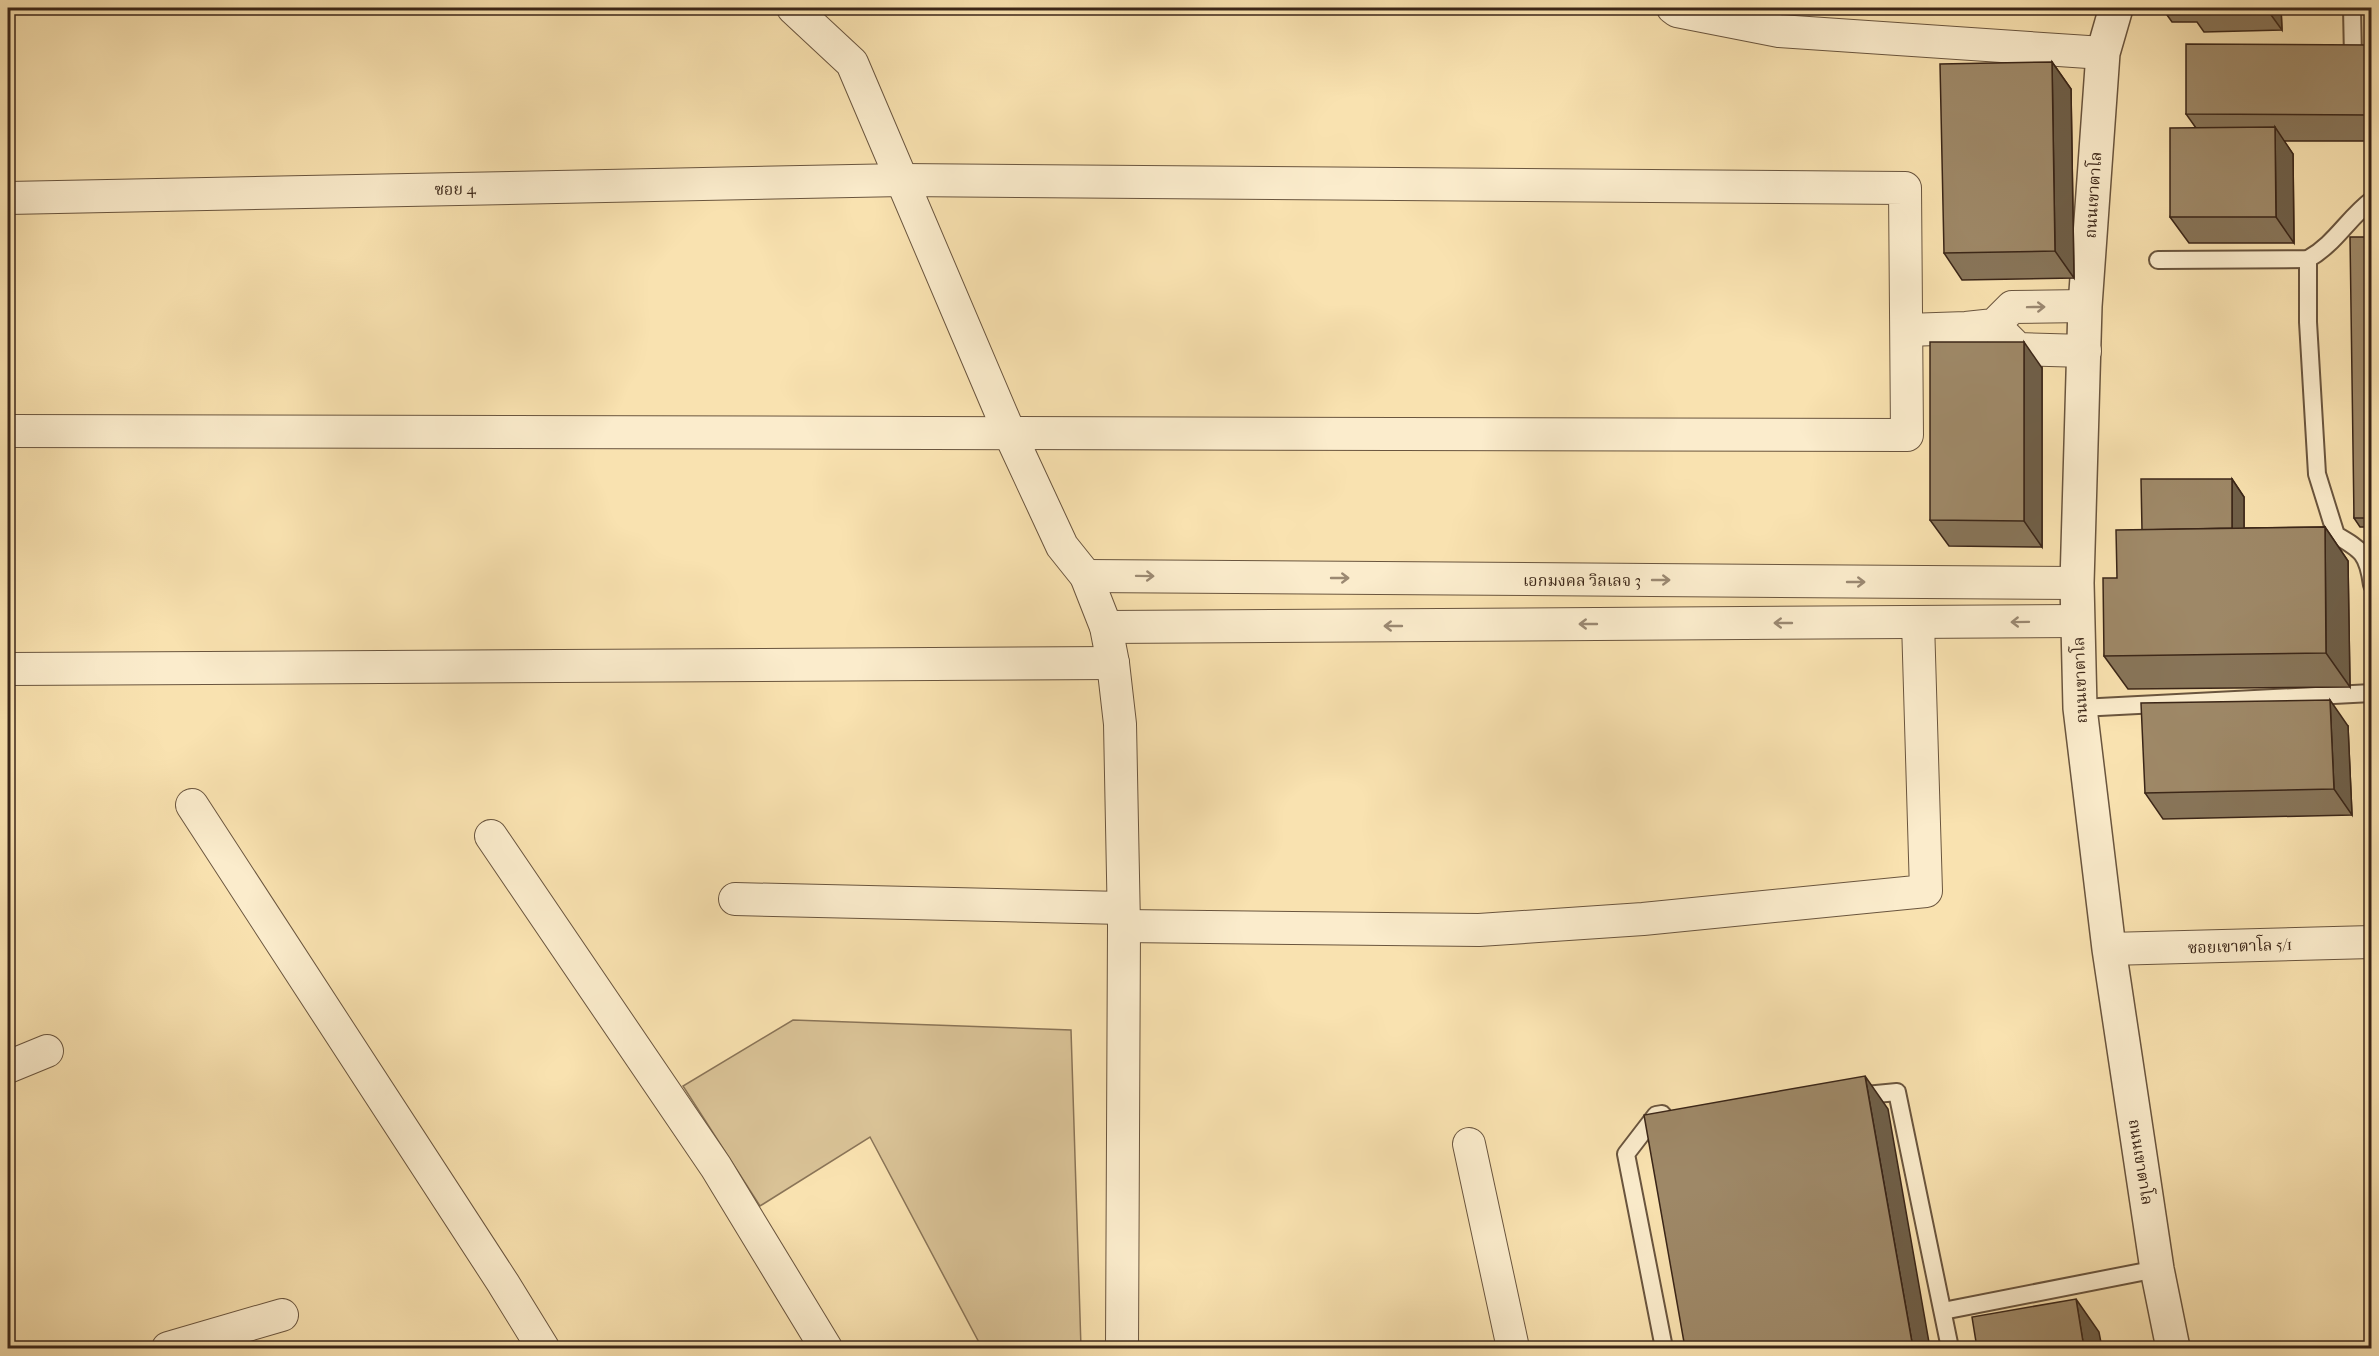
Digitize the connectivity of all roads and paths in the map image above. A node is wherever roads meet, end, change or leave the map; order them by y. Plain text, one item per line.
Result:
1 (793, 8) edge
2 (1673, 8) edge
3 (2116, 8) edge
4 (2352, 8) edge
5 (2103, 53) junction
6 (2372, 57) edge
7 (903, 180) junction
8 (8, 198) edge
9 (2372, 200) edge
10 (2308, 259) junction
11 (2158, 260) dead end
12 (2085, 306) junction
13 (1994, 325) junction
14 (1907, 330) junction
15 (2085, 351) junction
16 (8, 430) edge
17 (1010, 434) junction
18 (1086, 576) junction
19 (2077, 583) junction
20 (2372, 585) edge
21 (2078, 621) junction
22 (1918, 622) junction
23 (1106, 627) junction
24 (1113, 663) junction
25 (8, 669) edge
26 (2372, 693) edge
27 (2080, 708) junction
28 (192, 805) dead end
29 (491, 836) dead end
30 (735, 899) dead end
31 (1123, 917) junction
32 (2372, 942) edge
33 (2109, 949) junction
34 (47, 1051) dead end
35 (8, 1067) edge
36 (1840, 1098) edge
37 (1679, 1113) edge
38 (1469, 1144) dead end
39 (2157, 1269) junction
40 (1943, 1311) junction
41 (282, 1315) dead end
42 (168, 1348) edge
43 (543, 1348) edge
44 (826, 1348) edge
45 (1122, 1348) edge
46 (1513, 1348) edge
47 (1664, 1348) edge
48 (1950, 1348) edge
49 (2172, 1348) edge

1 - 7 street
2 - 5 street
3 - 5 street, ถนนเขาตาโล
4 - 6 lane
5 - 12 street, ถนนเขาตาโล
7 - 8 street, ซอย 4
7 - 14 street, ซอย 4
7 - 17 street
9 - 10 lane
10 - 11 lane
10 - 20 lane
13 -> 12 street
12 - 15 street, ถนนเขาตาโล
13 - 14 street
13 - 15 street
14 - 17 street
15 - 19 street, ถนนเขาตาโล
16 - 17 street
17 - 18 street
18 -> 19 street, เอกมงคล วิลเลจ 3
18 - 23 street
19 - 21 street, ถนนเขาตาโล
21 -> 22 street
21 - 27 street, ถนนเขาตาโล
22 -> 23 street
22 - 31 street
23 - 24 street
24 - 25 street
24 - 31 street
26 - 27 lane
27 - 33 street, ถนนเขาตาโล
28 - 43 street
29 - 44 street
30 - 31 street
31 - 45 street
32 - 33 street, ซอยเขาตาโล 5/1
33 - 39 street, ถนนเขาตาโล
34 - 35 street
36 - 40 lane
37 - 47 lane
38 - 46 street
39 - 40 lane
39 - 49 street, ถนนเขาตาโล
40 - 48 lane
41 - 42 street

